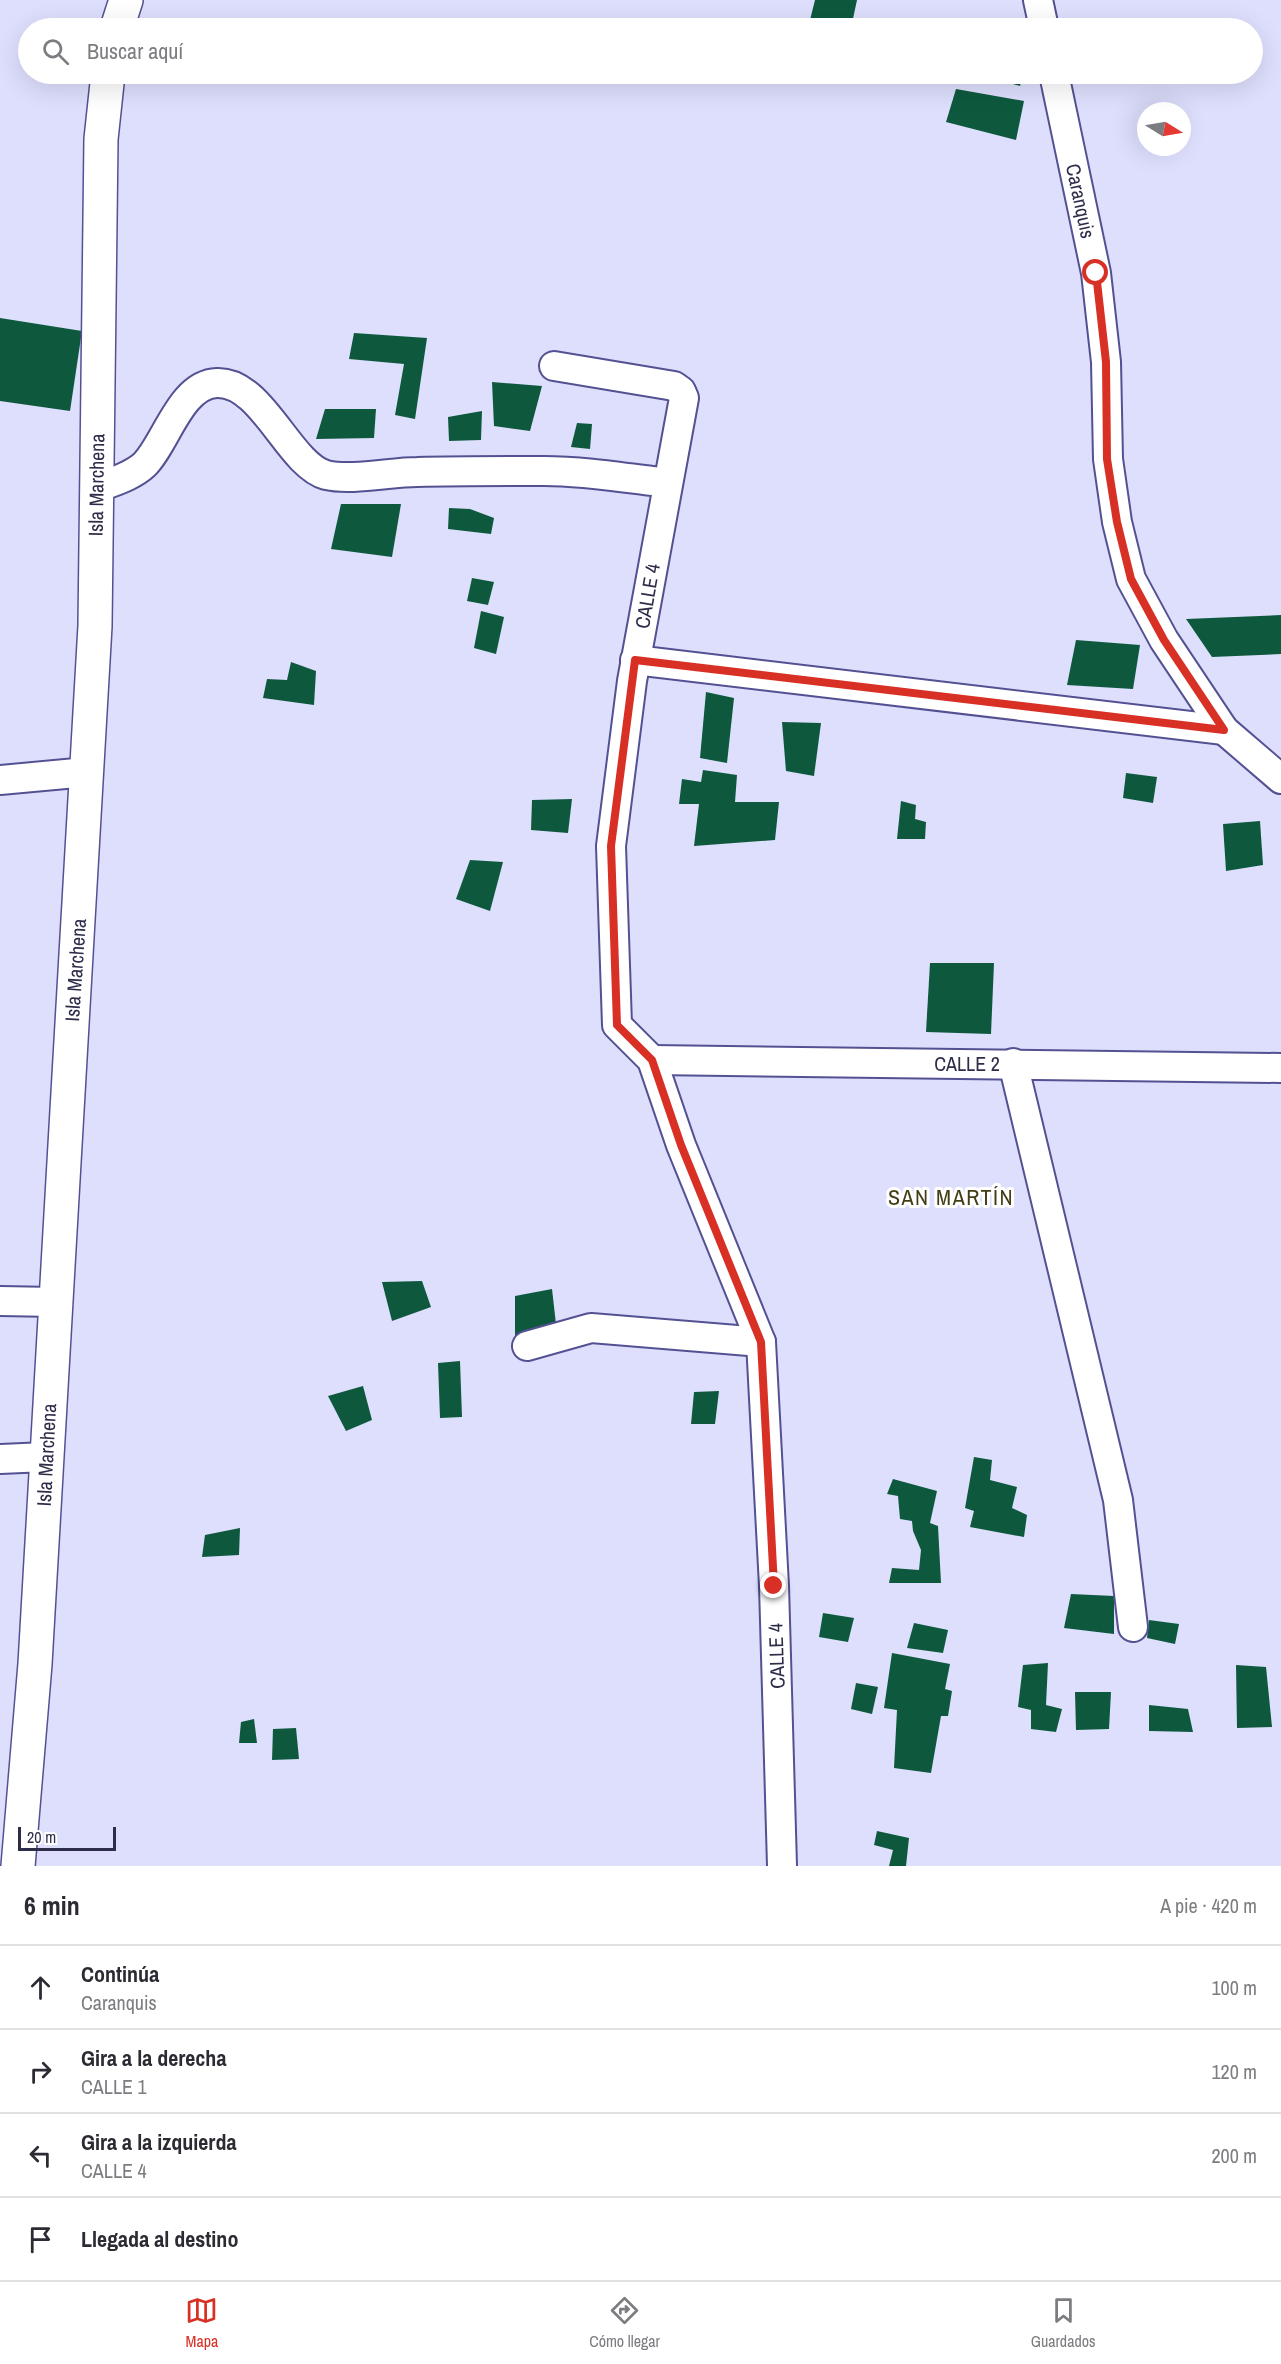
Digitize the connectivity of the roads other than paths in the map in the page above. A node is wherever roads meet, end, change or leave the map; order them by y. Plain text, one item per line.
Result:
1 (126, 0) edge
2 (1038, 0) edge
3 (120, 18) edge
4 (1042, 18) edge
5 (107, 84) edge
6 (1056, 84) edge
7 (554, 366) dead end
8 (667, 483) junction
9 (95, 489) junction
10 (635, 660) junction
11 (1224, 730) junction
12 (87, 772) junction
13 (1281, 779) edge
14 (0, 780) edge
15 (652, 1060) junction
16 (1013, 1063) junction
17 (1281, 1068) edge
18 (0, 1301) edge
19 (54, 1302) junction
20 (761, 1342) junction
21 (527, 1346) dead end
22 (46, 1457) junction
23 (0, 1459) edge
24 (1133, 1627) dead end
25 (18, 1866) edge
26 (782, 1866) edge

1 - 3 street
2 - 4 street
5 - 9 street, Isla Marchena
6 - 11 street, Caranquis
7 - 8 street, CALLE 4
8 - 9 street
8 - 10 street, CALLE 4
9 - 12 street, Isla Marchena
10 - 11 street
10 - 15 street, CALLE 4
11 - 13 street, Caranquis
12 - 14 street
12 - 19 street, Isla Marchena
15 - 16 street, CALLE 2
15 - 20 street, CALLE 4
16 - 17 street, CALLE 2
16 - 24 street
18 - 19 street
19 - 22 street, Isla Marchena
20 - 21 street
20 - 26 street, CALLE 4
22 - 23 street
22 - 25 street, Isla Marchena

